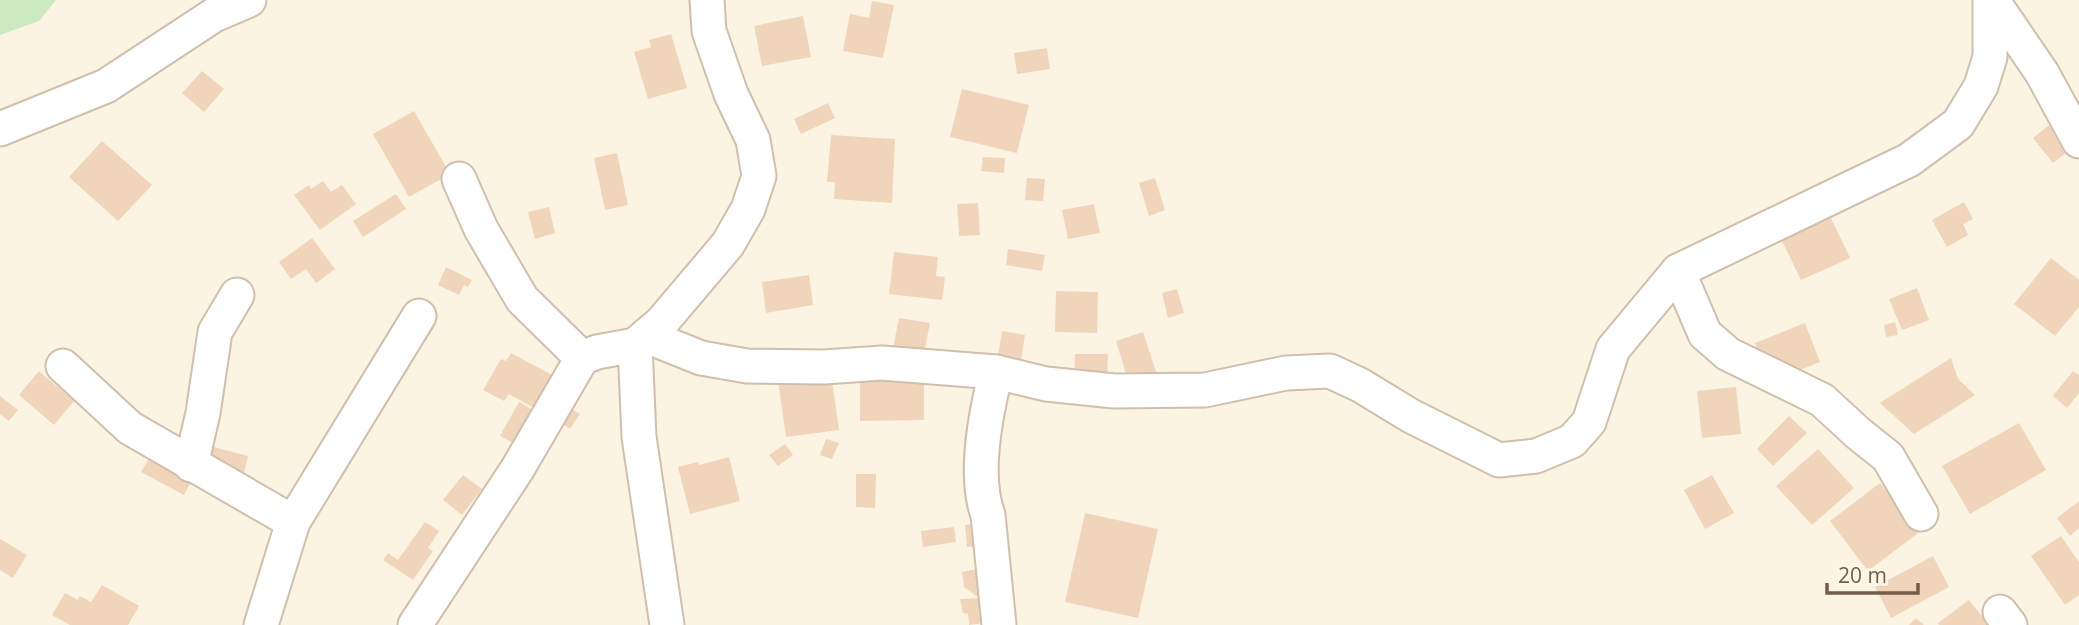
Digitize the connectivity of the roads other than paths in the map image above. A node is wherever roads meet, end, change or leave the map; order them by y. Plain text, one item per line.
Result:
1 (248, 0) edge
2 (707, 0) edge
3 (1991, 0) edge
4 (0, 129) edge
5 (2079, 141) edge
6 (459, 179) dead end
7 (1678, 271) junction
8 (237, 295) dead end
9 (419, 316) dead end
10 (641, 340) junction
11 (582, 358) junction
12 (63, 366) dead end
13 (996, 372) junction
14 (191, 465) junction
15 (1921, 513) dead end
16 (293, 522) junction
17 (261, 625) edge
18 (415, 625) edge
19 (667, 625) edge
20 (999, 625) edge

1 - 4 street
2 - 10 street
3 - 5 street
3 - 7 street
6 - 11 street
7 - 13 street
7 - 15 street
8 - 14 street
9 - 16 street
10 - 11 street
10 - 13 street
10 - 19 street
11 - 18 street
12 - 14 street
13 - 20 street
14 - 16 street
16 - 17 street

